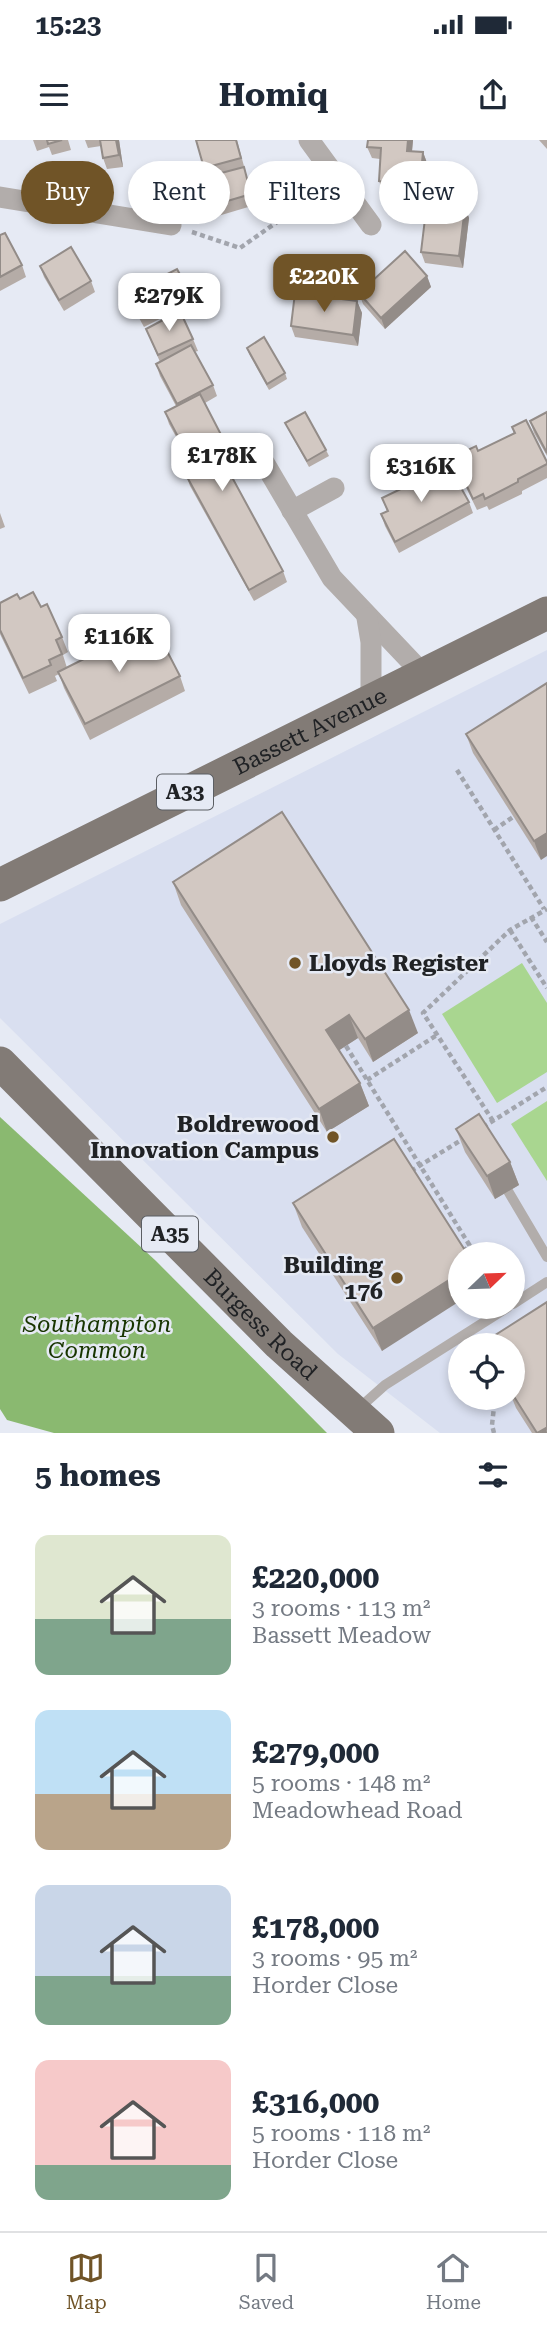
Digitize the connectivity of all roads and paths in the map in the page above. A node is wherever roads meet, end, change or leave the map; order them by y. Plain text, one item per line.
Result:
1 (309, 140) edge
2 (324, 161) edge
3 (0, 197) edge
4 (365, 216) edge
5 (273, 224) edge
6 (171, 225) joint
7 (372, 225) dead end
8 (262, 458) dead end
9 (334, 488) dead end
10 (292, 511) junction
11 (547, 613) edge
12 (367, 618) junction
13 (423, 674) junction
14 (371, 700) junction
15 (457, 770) dead end
16 (513, 817) edge
17 (494, 830) junction
18 (0, 886) edge
19 (546, 909) edge
20 (531, 917) junction
21 (510, 930) junction
22 (547, 942) edge
23 (547, 988) edge
24 (437, 1035) junction
25 (346, 1046) dead end
26 (0, 1063) edge
27 (367, 1080) junction
28 (547, 1087) edge
29 (494, 1121) junction
30 (419, 1166) junction
31 (409, 1172) edge
32 (508, 1191) edge
33 (467, 1242) edge
34 (547, 1256) edge
35 (547, 1282) edge
36 (525, 1296) edge
37 (488, 1320) edge
38 (495, 1410) edge
39 (365, 1423) edge
40 (494, 1433) edge

1 - 2 street
3 - 6 street
4 - 7 street
5 - 6 path
8 - 10 street
9 - 10 street
10 - 12 street
11 - 13 main road, Bassett Avenue / A33
12 - 13 street
12 - 14 street
13 - 14 main road, Bassett Avenue / A33
14 - 18 main road, Bassett Avenue / A33
15 - 17 path
16 - 17 path
17 - 19 path
19 - 20 path
20 - 21 path
20 - 22 path
21 - 23 path
21 - 24 path
24 - 27 path
24 - 29 path
25 - 27 path
26 - 39 main road, Burgess Road / A35
27 - 30 path
28 - 29 path
29 - 30 path
30 - 31 path
30 - 33 path
32 - 34 lane
35 - 36 lane
37 - 39 lane
38 - 40 path

